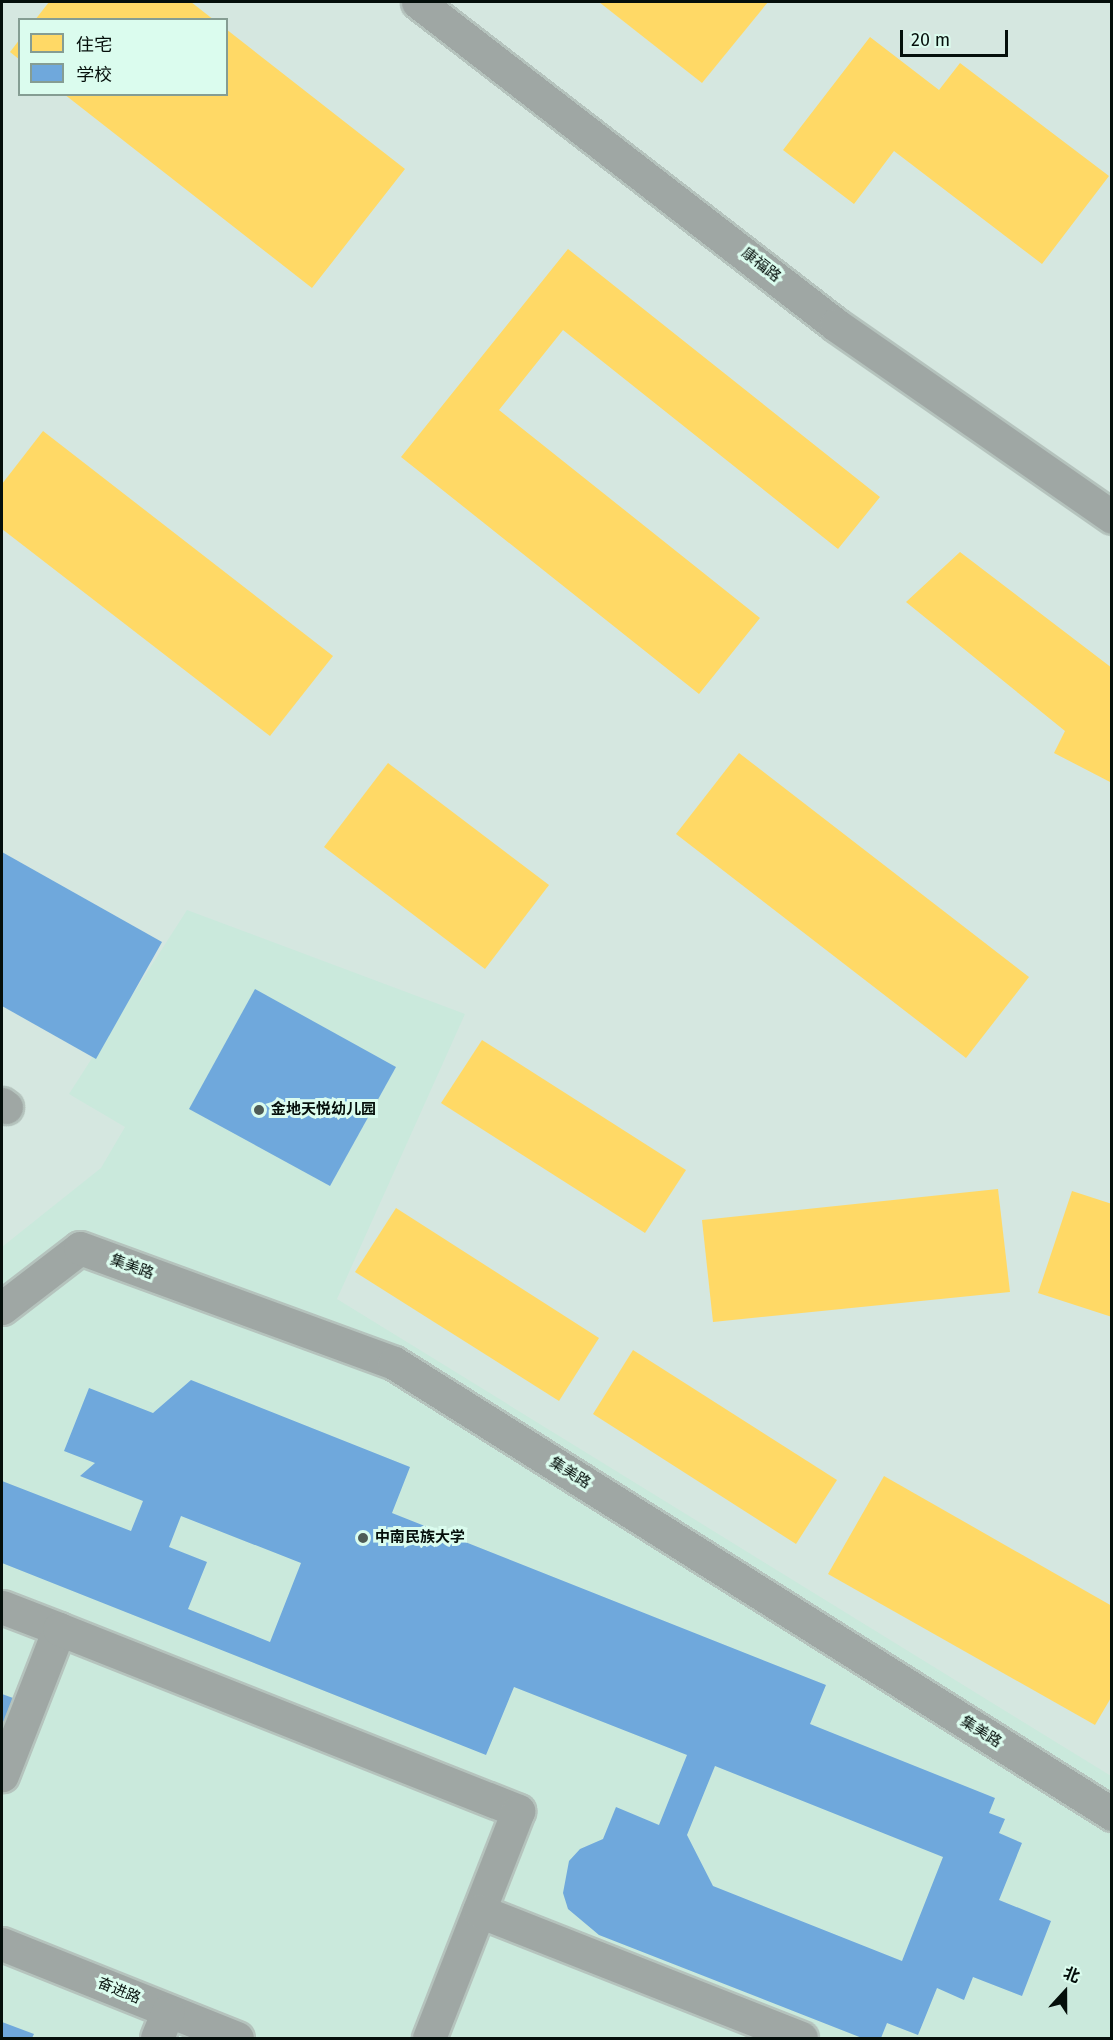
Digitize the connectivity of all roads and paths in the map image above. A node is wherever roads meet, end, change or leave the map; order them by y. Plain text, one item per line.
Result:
1 (418, 2) edge
2 (1112, 517) edge
3 (2, 1308) edge
4 (2, 1607) edge
5 (59, 1629) junction
6 (2, 1775) edge
7 (1112, 1814) edge
8 (479, 1911) junction
9 (2, 1944) edge
10 (163, 2025) edge
11 (237, 2038) edge
12 (429, 2038) edge
13 (801, 2038) edge

1 - 2 street, 康福路
3 - 7 street, 集美路
4 - 5 street
5 - 6 street
5 - 8 street
8 - 12 street
8 - 13 street
9 - 10 street, 奋进路
10 - 11 street, 奋进路

